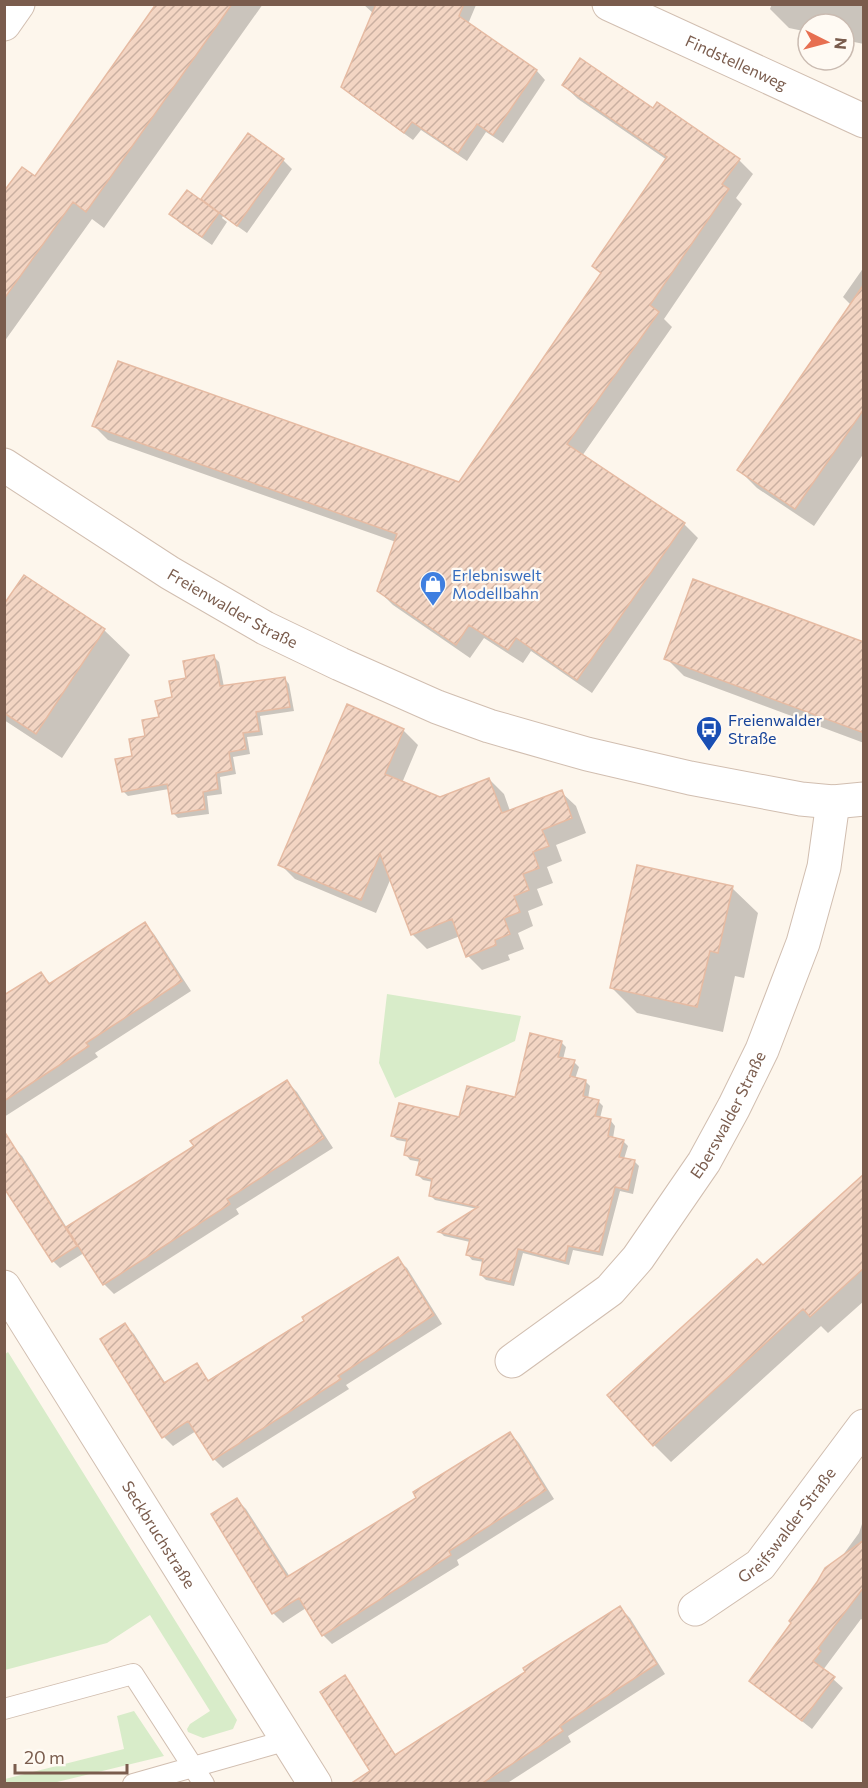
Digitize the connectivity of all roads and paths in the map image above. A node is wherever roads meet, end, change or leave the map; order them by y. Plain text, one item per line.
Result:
1 (18, 4) edge
2 (609, 4) edge
3 (4, 24) edge
4 (864, 121) edge
5 (4, 465) edge
6 (848, 800) edge
7 (4, 1287) edge
8 (512, 1361) dead end
9 (864, 1426) edge
10 (695, 1609) dead end
11 (4, 1709) edge
12 (288, 1740) junction
13 (193, 1767) junction
14 (133, 1784) edge
15 (204, 1784) edge
16 (315, 1784) edge

1 - 3 street
2 - 4 street, Findstellenweg
5 - 6 street, Freienwalder Straße
6 - 8 street, Eberswalder Straße
7 - 12 street, Seckbruchstraße
9 - 10 street, Greifswalder Straße
11 - 13 lane
12 - 13 lane
12 - 16 street, Seckbruchstraße
13 - 14 lane
13 - 15 lane

